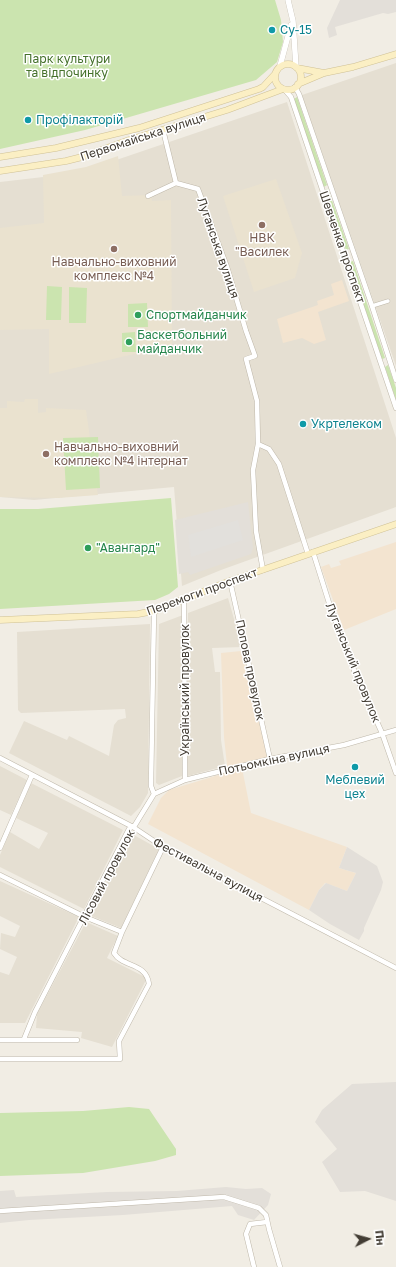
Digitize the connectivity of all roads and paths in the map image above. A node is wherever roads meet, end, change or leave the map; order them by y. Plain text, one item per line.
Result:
1 (288, 0) edge
2 (293, 21) junction
3 (396, 54) edge
4 (280, 66) junction
5 (297, 68) junction
6 (324, 73) junction
7 (275, 74) junction
8 (297, 86) junction
9 (283, 89) junction
10 (163, 130) junction
11 (0, 157) edge
12 (0, 171) edge
13 (176, 183) junction
14 (148, 196) dead end
15 (388, 301) dead end
16 (372, 306) junction
17 (396, 380) edge
18 (396, 408) edge
19 (258, 444) junction
20 (396, 524) edge
21 (310, 553) junction
22 (262, 570) junction
23 (230, 581) junction
24 (184, 600) junction
25 (154, 611) junction
26 (0, 620) edge
27 (396, 730) edge
28 (382, 733) junction
29 (0, 758) edge
30 (270, 759) junction
31 (396, 773) edge
32 (32, 775) junction
33 (185, 780) junction
34 (154, 794) junction
35 (133, 827) junction
36 (163, 847) junction
37 (0, 848) edge
38 (0, 875) edge
39 (85, 917) junction
40 (122, 932) junction
41 (396, 968) edge
42 (24, 1039) junction
43 (0, 1040) edge
44 (77, 1040) dead end
45 (0, 1059) edge
46 (0, 1211) edge
47 (267, 1222) junction
48 (254, 1267) edge
49 (280, 1267) edge

1 - 2 street
2 - 4 street
2 - 5 street
3 - 6 main road
4 - 5 main road
4 - 7 main road
5 - 6 main road
5 - 8 main road
6 - 8 main road
7 - 9 main road
7 - 11 main road, Первомайська вулиця
8 - 9 main road
8 - 16 street, Шевченка проспект
9 - 10 main road, Первомайська вулиця
9 - 18 street, Шевченка проспект
10 - 12 main road, Первомайська вулиця
10 - 13 street
13 - 14 street
13 - 19 street, Луганська вулиця
15 - 16 street
16 - 17 street, Шевченка проспект
19 - 21 street
19 - 22 street, Луганська вулиця
20 - 21 main road, Перемоги проспект
21 - 22 main road, Перемоги проспект
21 - 28 street, Луганський провулок
22 - 23 main road, Перемоги проспект
23 - 24 main road, Перемоги проспект
23 - 30 street, Попова провулок
24 - 25 main road, Перемоги проспект
24 - 33 street, Український провулок
25 - 26 main road, Перемоги проспект
25 - 34 street
27 - 28 street, Потьомкіна вулиця
28 - 30 street, Потьомкіна вулиця
28 - 31 street, Луганський провулок
29 - 32 street, Фестивальна вулиця
30 - 33 street, Потьомкіна вулиця
32 - 35 street, Фестивальна вулиця
32 - 37 street
33 - 34 street, Потьомкіна вулиця
34 - 35 street, Лісовий провулок
35 - 36 street, Фестивальна вулиця
35 - 39 street, Лісовий провулок
36 - 40 street
36 - 41 street, Фестивальна вулиця
38 - 39 street
39 - 40 street
39 - 42 street, Лісовий провулок
40 - 45 street
42 - 43 street
42 - 44 street
46 - 47 street
47 - 48 street
47 - 49 street

